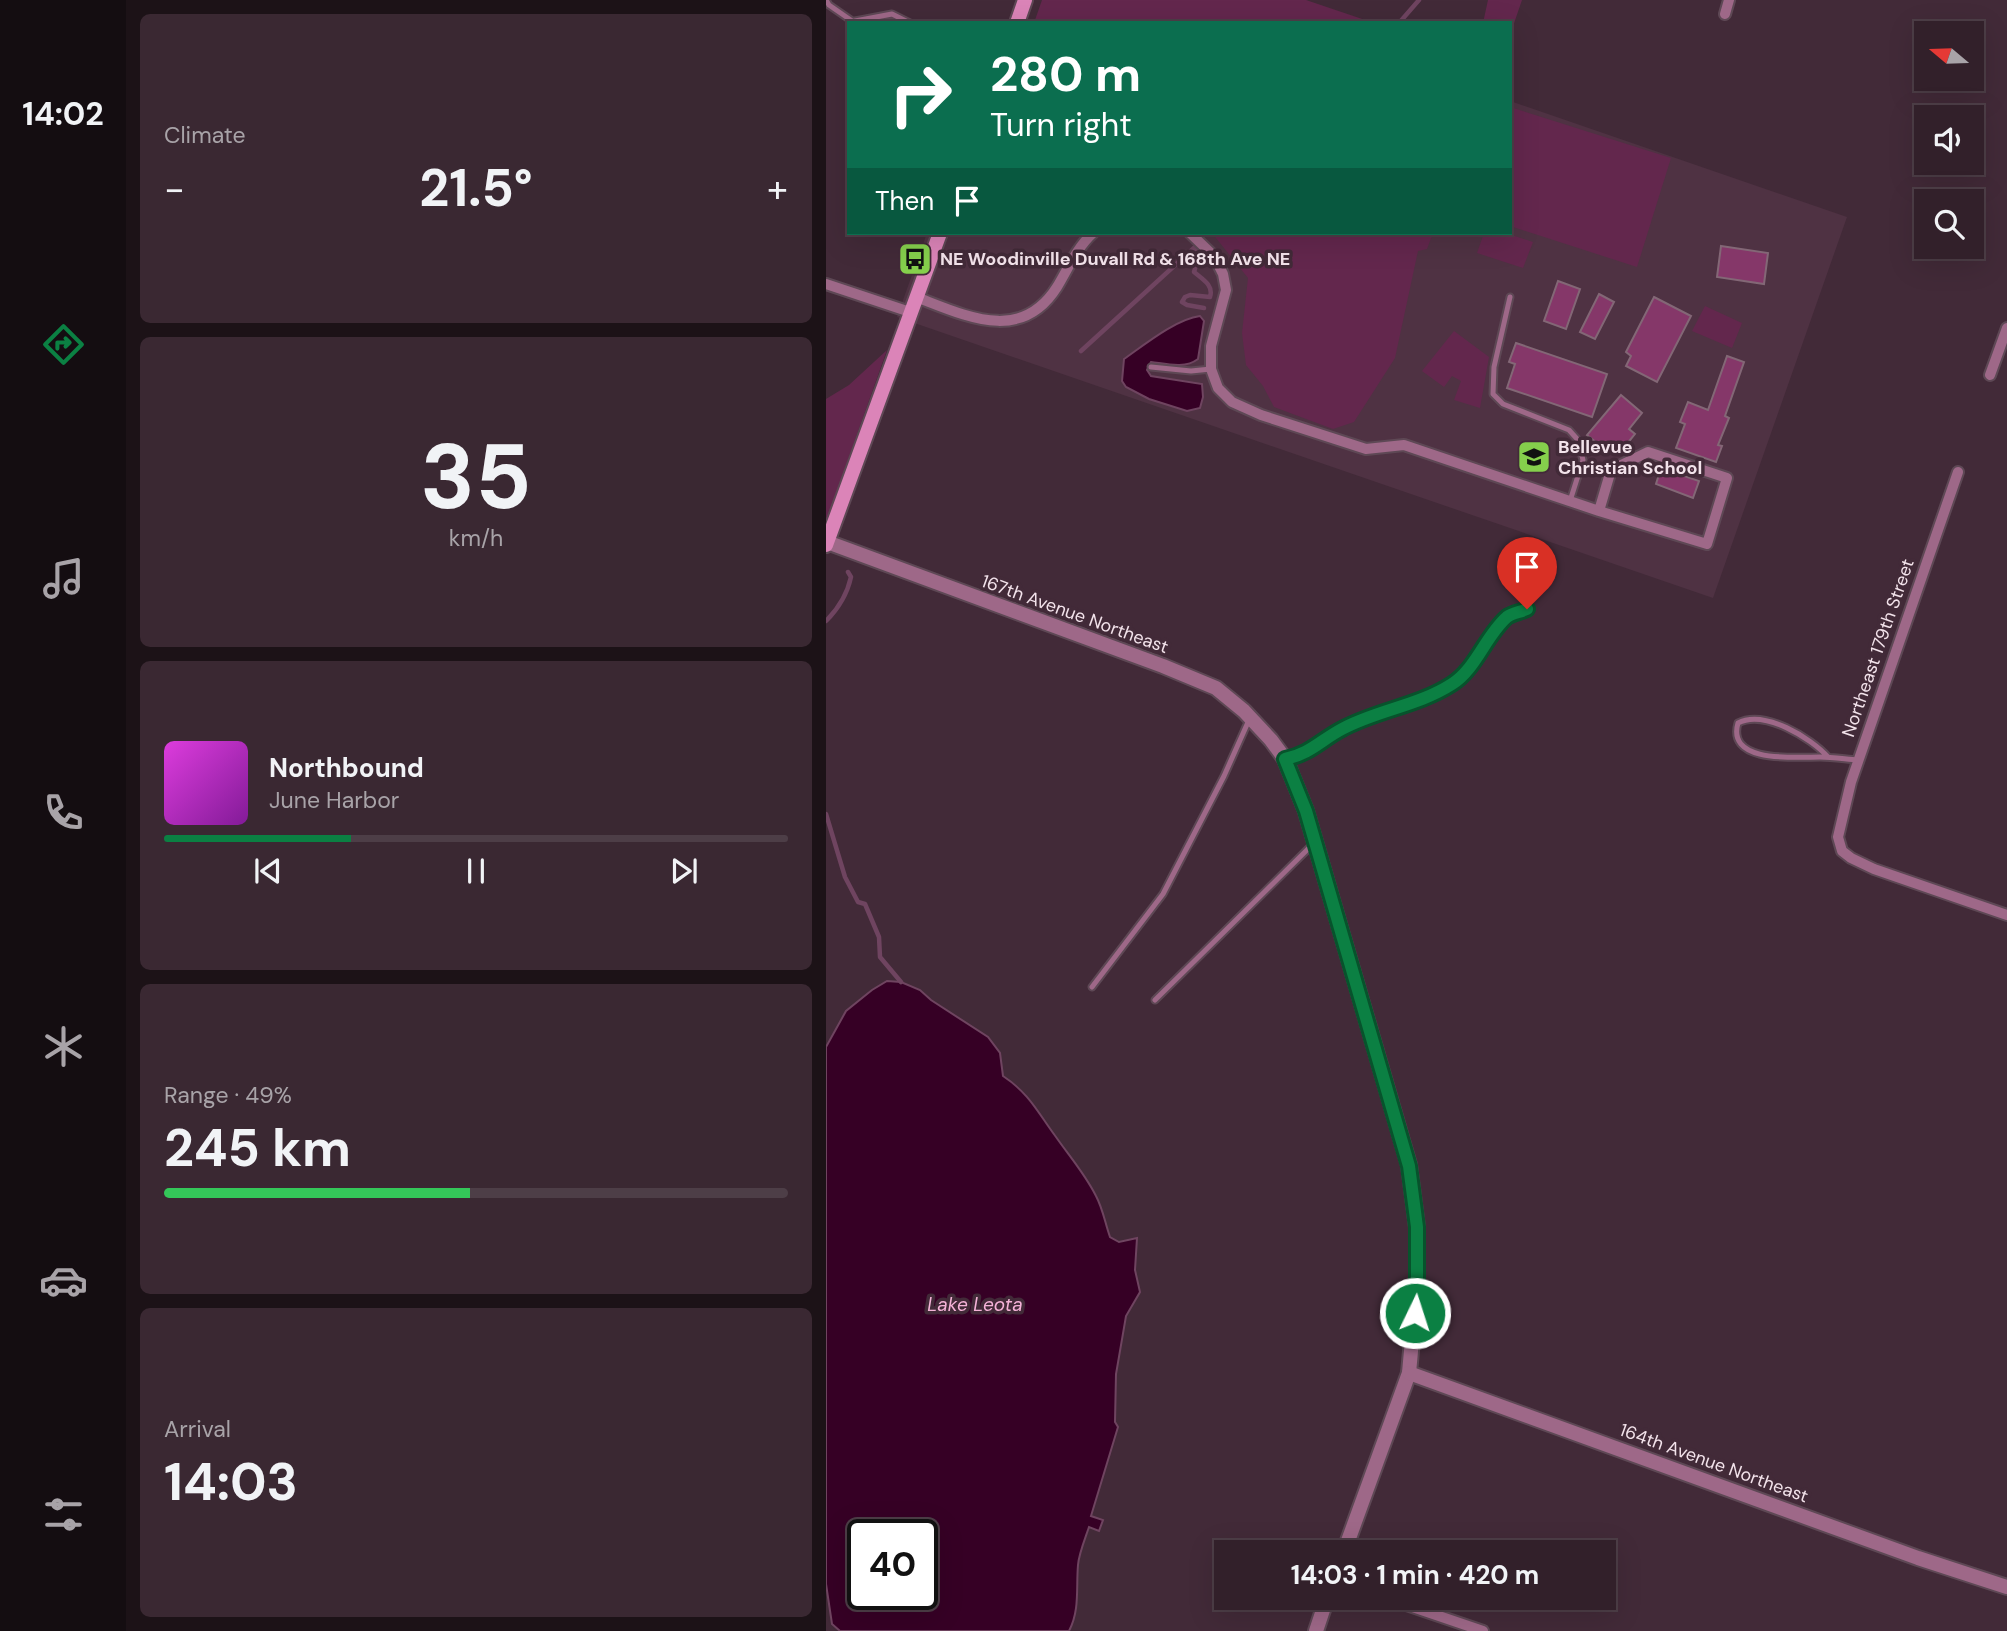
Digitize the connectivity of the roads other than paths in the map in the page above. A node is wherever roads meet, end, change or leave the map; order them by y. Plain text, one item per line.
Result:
1 (826, 0) edge
2 (1025, 0) edge
3 (1730, 0) edge
4 (1725, 14) dead end
5 (853, 21) edge
6 (860, 21) edge
7 (905, 21) edge
8 (1018, 21) edge
9 (939, 235) edge
10 (1091, 235) edge
11 (1192, 235) edge
12 (826, 284) edge
13 (916, 297) junction
14 (1510, 297) dead end
15 (910, 312) junction
16 (2007, 328) edge
17 (1151, 367) dead end
18 (1211, 369) junction
19 (1990, 375) dead end
20 (1958, 472) dead end
21 (1570, 501) junction
22 (1599, 510) junction
23 (827, 544) edge
24 (1527, 609) dead end
25 (1250, 717) junction
26 (1828, 757) junction
27 (1285, 759) junction
28 (1858, 760) junction
29 (1315, 842) junction
30 (2007, 915) edge
31 (1092, 987) dead end
32 (1155, 1000) dead end
33 (1409, 1373) junction
34 (1348, 1540) edge
35 (2007, 1587) edge
36 (1323, 1610) edge
37 (1421, 1610) edge
38 (1315, 1631) edge
39 (1483, 1631) edge

1 - 5 lane
2 - 8 main road
3 - 4 street
6 - 7 lane
9 - 13 main road
10 - 13 street
11 - 18 street
12 - 15 street
13 - 15 main road
14 - 21 lane
15 - 23 main road
16 - 19 street
17 - 18 lane
18 - 21 street
20 - 28 street, Northeast 179th Street
21 - 22 street
22 - 22 street
23 - 25 street, 167th Avenue Northeast
24 - 27 lane
25 - 27 street, 167th Avenue Northeast
25 - 31 lane
26 - 26 lane
26 - 28 lane
27 - 29 street, 167th Avenue Northeast
28 - 30 street, Northeast 179th Street
29 - 32 lane
29 - 33 street, 167th Avenue Northeast
33 - 34 street, 167th Avenue Northeast
33 - 35 street, 164th Avenue Northeast
36 - 38 street
37 - 39 street

